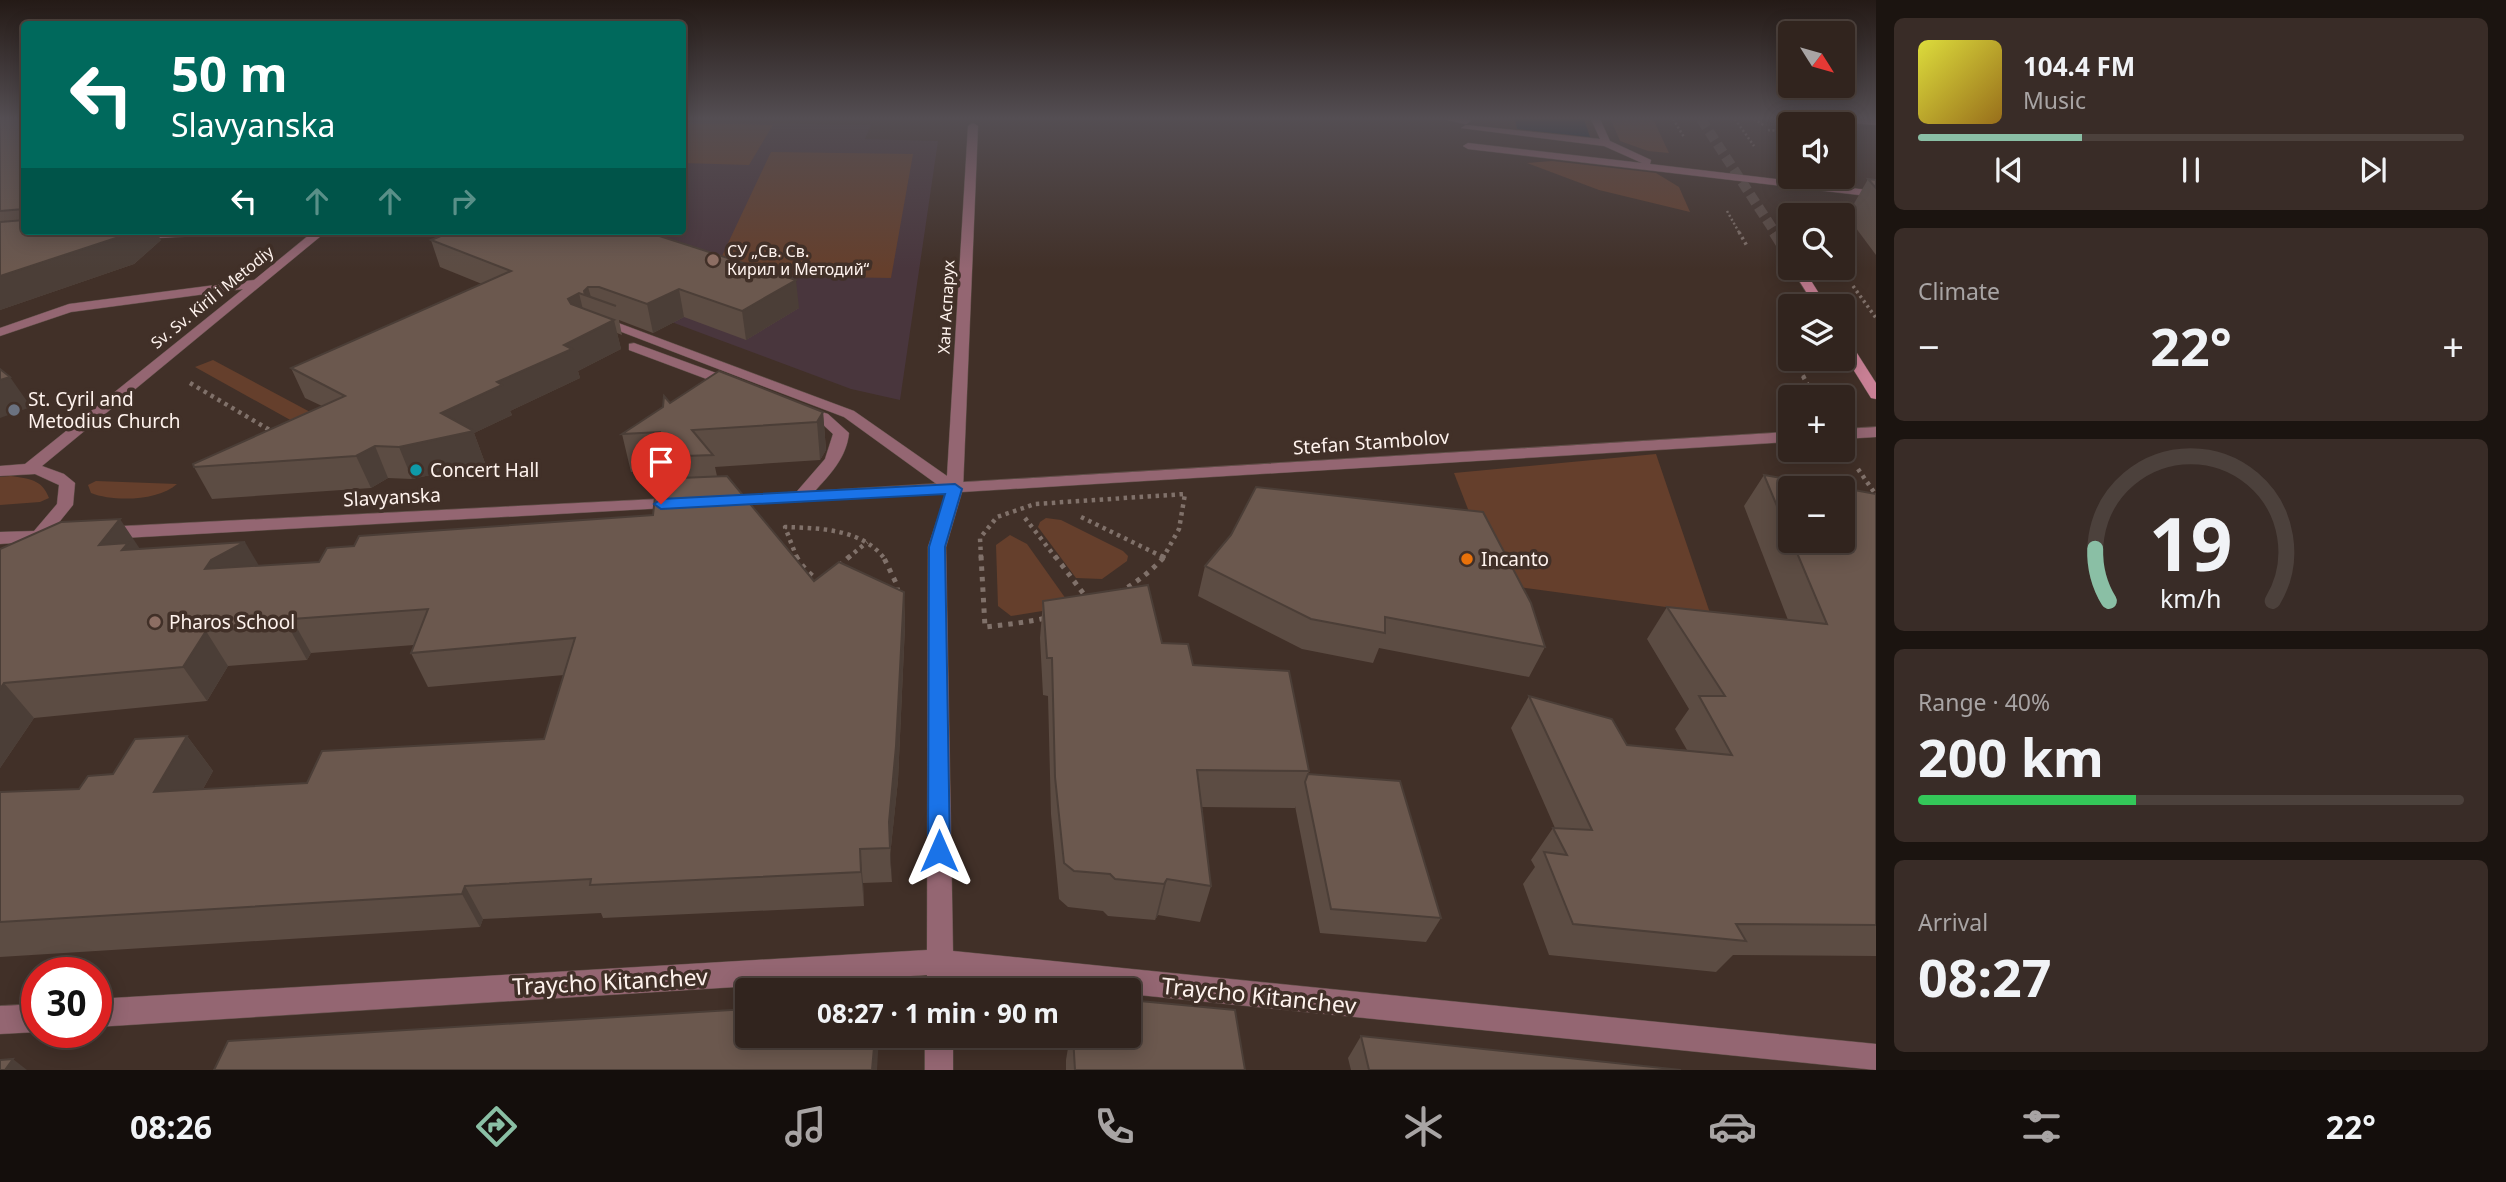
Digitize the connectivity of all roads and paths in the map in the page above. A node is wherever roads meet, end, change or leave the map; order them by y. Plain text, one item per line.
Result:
1 (971, 169) edge
2 (1663, 169) edge
3 (1876, 194) edge
4 (149, 235) edge
5 (316, 235) edge
6 (126, 236) edge
7 (1848, 280) edge
8 (257, 283) junction
9 (1876, 318) edge
10 (600, 321) edge
11 (585, 328) edge
12 (0, 332) edge
13 (1855, 361) edge
14 (180, 377) dead end
15 (1876, 395) edge
16 (1876, 432) edge
17 (1855, 433) edge
18 (280, 436) edge
19 (1778, 438) edge
20 (30, 468) junction
21 (0, 471) edge
22 (955, 489) junction
23 (800, 497) junction
24 (1052, 503) junction
25 (1018, 509) junction
26 (1065, 509) dead end
27 (1077, 515) dead end
28 (39, 536) junction
29 (0, 538) edge
30 (867, 542) junction
31 (1165, 558) junction
32 (819, 582) junction
33 (1093, 606) junction
34 (940, 962) junction
35 (940, 978) edge
36 (112, 1012) edge
37 (21, 1019) edge
38 (0, 1020) edge
39 (939, 1048) edge
40 (1876, 1058) edge
41 (939, 1070) edge

1 - 22 street, Хан Аспарух
2 - 3 street
4 - 6 street
5 - 8 street, Sv. Sv. Kiril i Metodiy
7 - 9 path
8 - 12 street
8 - 20 street, Sv. Sv. Kiril i Metodiy
10 - 22 street
11 - 23 street
13 - 15 street
14 - 18 path
16 - 17 street
19 - 22 street, Stefan Stambolov
20 - 21 street
20 - 28 street
22 - 23 street, Slavyanska
22 - 34 street, Хан Аспарух
23 - 28 street, Slavyanska
24 - 25 path
24 - 26 path
24 - 31 path
25 - 33 path
25 - 33 path
27 - 31 path
28 - 29 street, Slavyanska
30 - 32 path
30 - 32 path
30 - 32 path
31 - 33 path
34 - 35 street, Хан Аспарух
34 - 36 street, Traycho Kitanchev
34 - 40 street, Traycho Kitanchev
37 - 38 street
39 - 41 street

